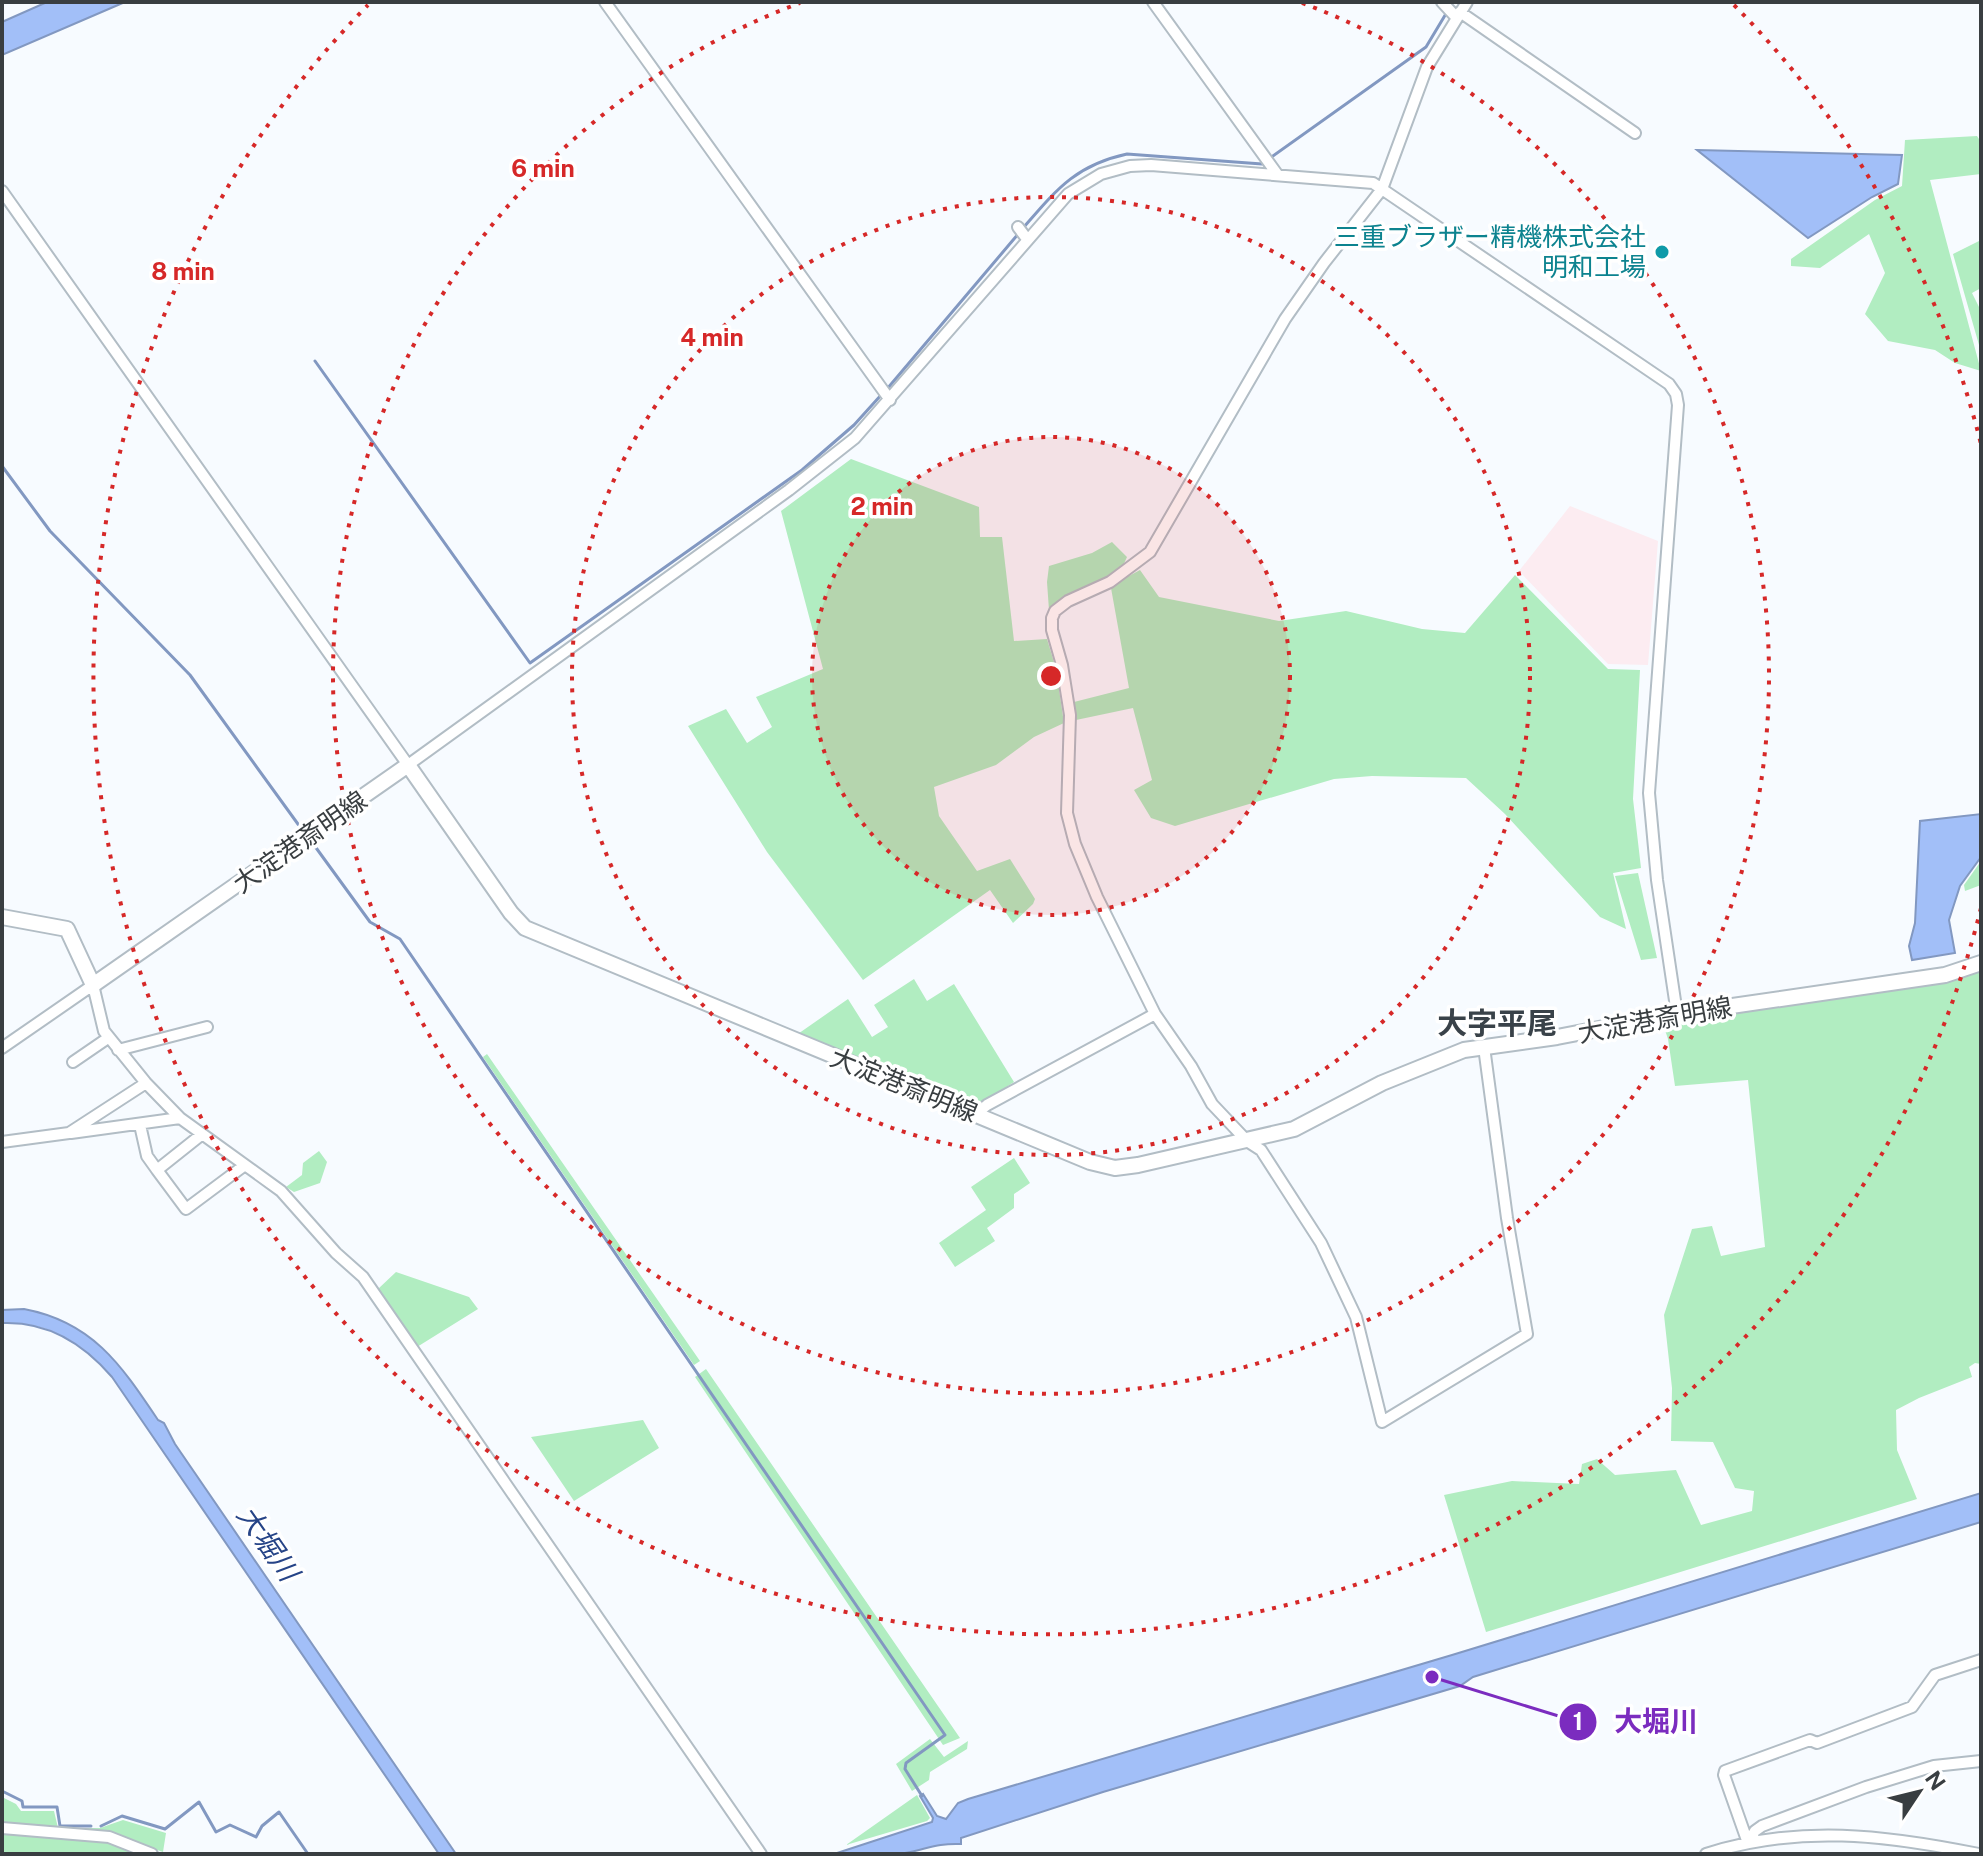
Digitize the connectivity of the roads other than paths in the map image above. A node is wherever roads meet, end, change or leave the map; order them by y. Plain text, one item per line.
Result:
1 (605, 2) edge
2 (1153, 2) edge
3 (1453, 8) edge
4 (1635, 133) dead end
5 (1271, 165) junction
6 (1382, 189) junction
7 (2, 191) edge
8 (886, 394) junction
9 (408, 765) junction
10 (2, 917) edge
11 (1981, 963) edge
12 (93, 985) junction
13 (1155, 1014) junction
14 (1677, 1014) junction
15 (207, 1027) dead end
16 (108, 1038) junction
17 (1484, 1047) junction
18 (2, 1048) edge
19 (118, 1050) junction
20 (73, 1062) dead end
21 (146, 1083) junction
22 (975, 1115) junction
23 (180, 1118) junction
24 (140, 1125) junction
25 (69, 1133) junction
26 (201, 1135) junction
27 (1247, 1141) junction
28 (2, 1142) edge
29 (245, 1165) junction
30 (157, 1170) junction
31 (1981, 1660) edge
32 (1981, 1761) edge
33 (2, 1828) edge
34 (1748, 1843) junction
35 (152, 1854) edge
36 (761, 1854) edge
37 (1706, 1854) edge
38 (1979, 1854) edge

1 - 8 street
2 - 5 street
3 - 4 street
3 - 6 street
5 - 6 street
5 - 8 street
6 - 13 street
6 - 14 street
7 - 9 street
8 - 9 street
9 - 12 main road, 大淀港斎明線
9 - 22 main road, 大淀港斎明線
10 - 12 main road
11 - 14 main road, 大淀港斎明線
12 - 16 street
12 - 18 street
13 - 22 street
13 - 27 street
14 - 17 main road, 大淀港斎明線
15 - 19 street
16 - 19 street
16 - 20 street
17 - 27 main road, 大淀港斎明線
17 - 27 street
19 - 21 street
21 - 23 street
21 - 25 street
22 - 27 main road, 大淀港斎明線
23 - 24 street
23 - 26 street
24 - 25 street
24 - 30 street
25 - 28 street
26 - 29 street
26 - 30 street
29 - 30 street
29 - 36 street
31 - 34 street
32 - 34 street
33 - 35 street
34 - 37 street
34 - 38 street

